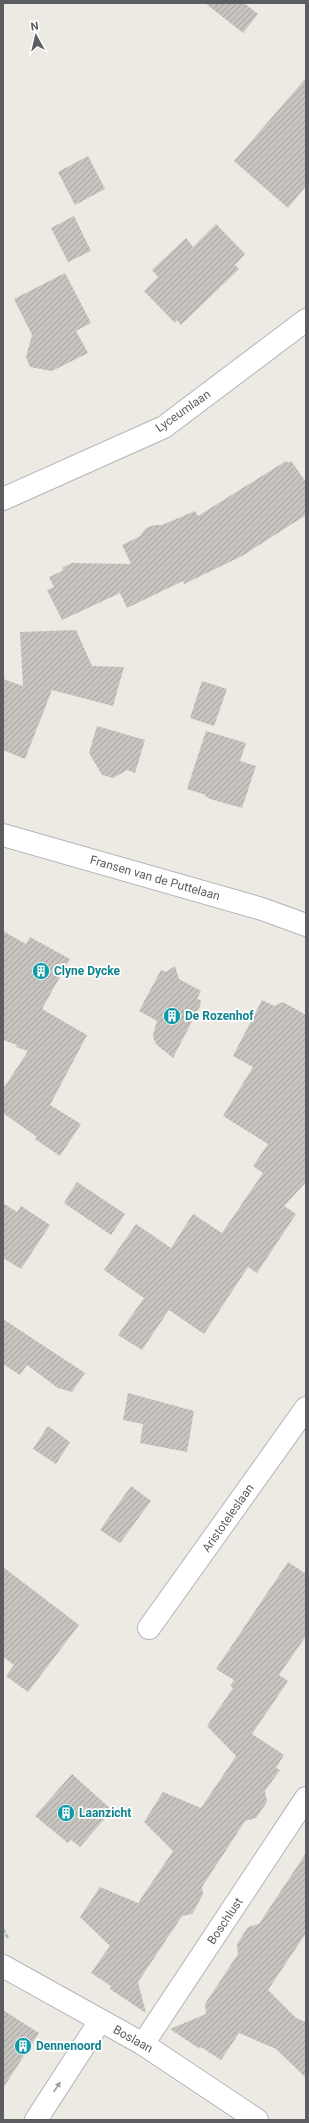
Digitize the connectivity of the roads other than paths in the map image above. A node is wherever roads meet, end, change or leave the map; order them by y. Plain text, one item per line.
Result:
1 (306, 320) edge
2 (3, 499) edge
3 (3, 835) edge
4 (306, 925) edge
5 (306, 1408) edge
6 (149, 1628) dead end
7 (306, 1798) edge
8 (3, 1966) edge
9 (100, 2021) junction
10 (143, 2044) junction
11 (36, 2120) edge
12 (257, 2120) edge

1 - 2 street, Lyceumlaan
3 - 4 street, Fransen van de Puttelaan
5 - 6 street, Aristoteleslaan
7 - 10 street, Boschlust
8 - 9 street, Boslaan
9 - 10 street, Boslaan
11 -> 9 street
10 - 12 street, Boslaan

